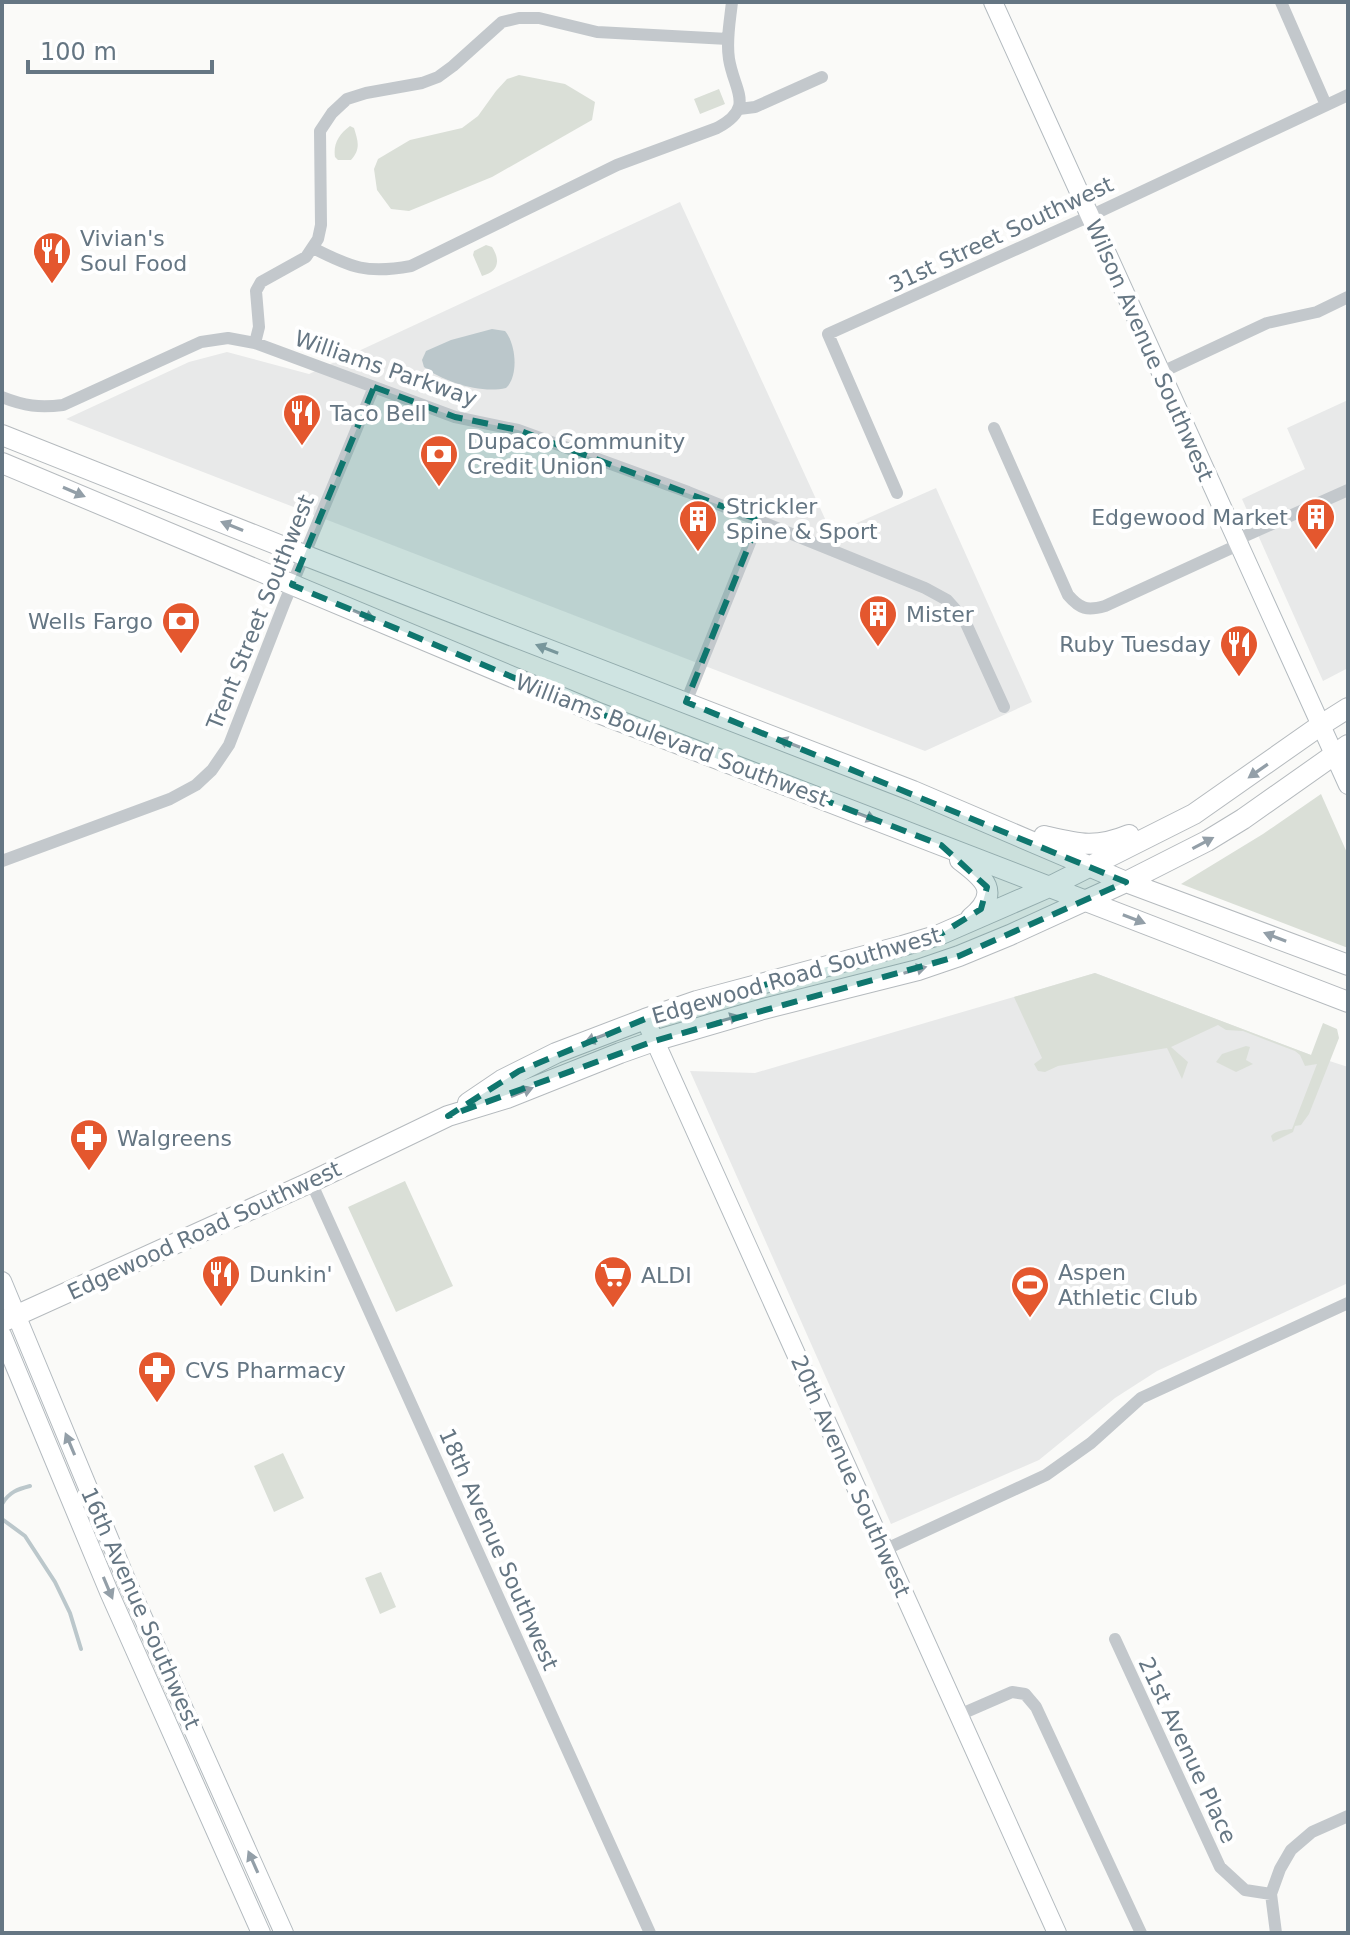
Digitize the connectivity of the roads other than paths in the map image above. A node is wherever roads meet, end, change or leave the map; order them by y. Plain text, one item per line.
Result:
1 (732, 2) edge
2 (993, 2) edge
3 (1281, 2) edge
4 (728, 39) junction
5 (822, 77) dead end
6 (1348, 95) edge
7 (1326, 105) junction
8 (739, 109) junction
9 (1090, 216) junction
10 (313, 248) junction
11 (1348, 297) edge
12 (255, 343) junction
13 (1160, 373) junction
14 (374, 387) junction
15 (2, 397) edge
16 (994, 428) dead end
17 (2, 435) edge
18 (2, 463) edge
19 (1348, 490) edge
20 (897, 493) dead end
21 (759, 520) junction
22 (1237, 542) junction
23 (304, 555) junction
24 (292, 585) junction
25 (686, 702) junction
26 (1004, 707) dead end
27 (1348, 708) edge
28 (1321, 725) junction
29 (1341, 749) edge
30 (1348, 785) edge
31 (1194, 814) junction
32 (991, 825) junction
33 (941, 845) junction
34 (2, 861) edge
35 (1089, 866) junction
36 (1126, 882) junction
37 (1049, 887) junction
38 (1085, 900) junction
39 (964, 924) junction
40 (1348, 965) edge
41 (1348, 1002) edge
42 (645, 1019) junction
43 (654, 1041) junction
44 (448, 1116) junction
45 (311, 1182) junction
46 (2, 1281) edge
47 (1348, 1303) edge
48 (9, 1319) edge
49 (2, 1335) edge
50 (884, 1550) junction
51 (1115, 1639) dead end
52 (959, 1715) junction
53 (1348, 1816) edge
54 (1271, 1894) junction
55 (261, 1933) edge
56 (284, 1933) edge
57 (650, 1933) edge
58 (1057, 1933) edge
59 (1141, 1933) edge
60 (1276, 1933) edge

1 - 4 street
2 - 9 main road, Wilson Avenue Southwest
3 - 7 street
4 - 8 street
4 - 10 street
5 - 8 street
6 - 7 street, 31st Street Southwest
7 - 9 street, 31st Street Southwest
8 - 10 street
9 - 13 main road, Wilson Avenue Southwest
9 - 20 street, 31st Street Southwest
10 - 12 street
11 - 13 street
12 - 14 street, Williams Parkway
12 - 15 street, Williams Parkway
13 - 22 main road, Wilson Avenue Southwest
14 - 21 street, Williams Parkway
14 - 23 street, Trent Street Southwest
16 - 22 street
23 -> 17 main road, Williams Boulevard Southwest
18 -> 24 main road, Williams Boulevard Southwest
19 - 22 street
21 - 25 street
21 - 26 street, Williams Parkway
22 - 28 main road, Wilson Avenue Southwest
23 - 24 street, Trent Street Southwest
25 -> 23 main road, Williams Boulevard Southwest
24 -> 33 main road, Williams Boulevard Southwest
24 - 34 street, Trent Street Southwest
32 -> 25 main road, Williams Boulevard Southwest
27 - 28 main road, Edgewood Road Southwest
28 - 29 main road, Wilson Avenue Southwest
28 -> 31 main road, Edgewood Road Southwest
29 - 30 main road, Wilson Avenue Southwest
36 -> 29 main road, Edgewood Road Southwest
31 - 32 main road
31 - 35 main road, Edgewood Road Southwest
32 - 35 main road, Williams Boulevard Southwest
33 - 37 main road, Williams Boulevard Southwest
33 - 39 main road
35 - 36 main road, Williams Boulevard Southwest
35 - 37 main road, Edgewood Road Southwest
36 - 38 main road, Edgewood Road Southwest
40 -> 36 main road, Williams Boulevard Southwest
37 - 38 main road, Williams Boulevard Southwest
37 - 39 main road, Edgewood Road Southwest
38 -> 41 main road, Williams Boulevard Southwest
43 -> 38 main road, Edgewood Road Southwest
39 - 42 main road, Edgewood Road Southwest
42 - 43 main road, 20th Avenue Southwest
42 -> 44 main road, Edgewood Road Southwest
44 -> 43 main road, Edgewood Road Southwest
43 - 50 main road, 20th Avenue Southwest
44 - 45 main road, Edgewood Road Southwest
45 - 48 main road, Edgewood Road Southwest
45 - 57 street, 18th Avenue Southwest
46 - 48 main road, 16th Avenue Southwest
47 - 50 street
56 -> 48 main road, 16th Avenue Southwest
49 -> 55 main road, 16th Avenue Southwest
50 - 52 main road, 20th Avenue Southwest
51 - 54 street, 21st Avenue Place
52 - 58 main road, 20th Avenue Southwest
52 - 59 street
53 - 54 street
54 - 60 street

